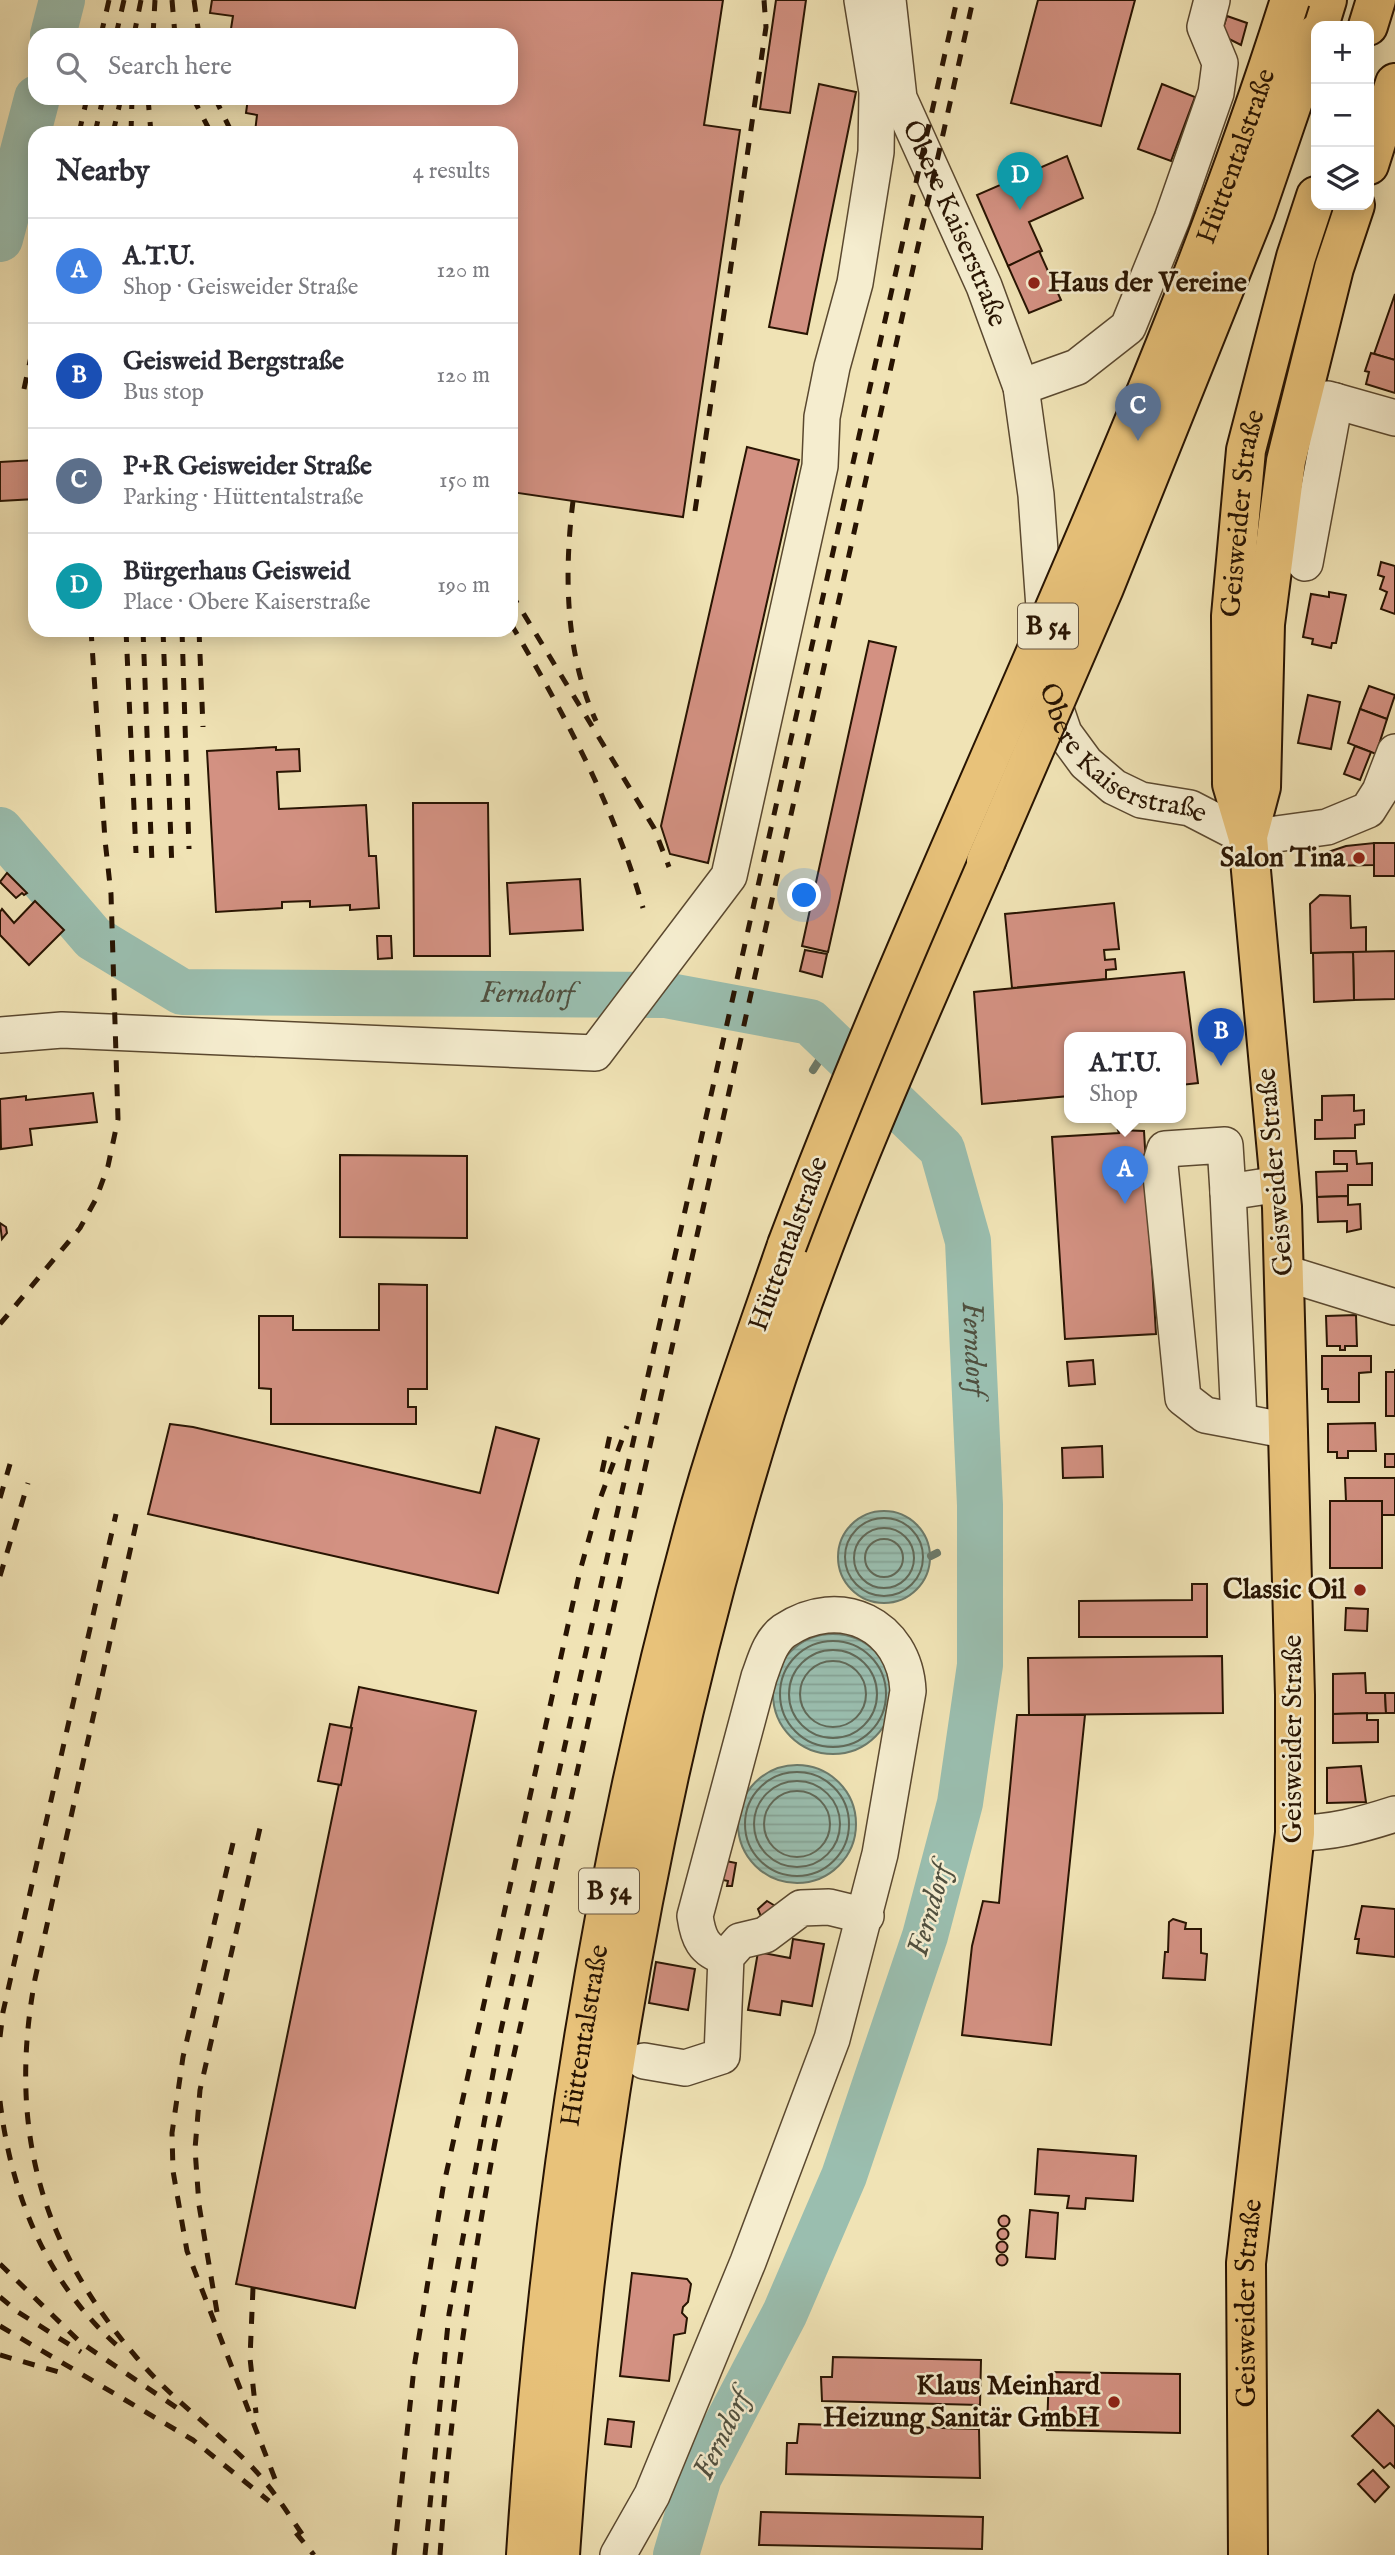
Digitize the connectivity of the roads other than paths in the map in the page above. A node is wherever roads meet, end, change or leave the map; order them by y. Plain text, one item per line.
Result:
1 (862, 0) edge
2 (888, 0) edge
3 (909, 0) edge
4 (1212, 0) edge
5 (1290, 0) edge
6 (1327, 0) edge
7 (1376, 0) edge
8 (1321, 21) edge
9 (1370, 21) edge
10 (1311, 49) edge
11 (895, 59) junction
12 (1395, 83) edge
13 (1374, 149) edge
14 (1311, 210) edge
15 (1353, 210) edge
16 (1021, 387) junction
17 (1395, 418) edge
18 (1305, 563) dead end
19 (1395, 752) edge
20 (1387, 793) edge
21 (1248, 838) junction
22 (0, 1035) edge
23 (1280, 1184) junction
24 (1228, 1192) junction
25 (804, 1251) junction
26 (1285, 1273) junction
27 (1395, 1307) edge
28 (1239, 1421) junction
29 (1289, 1431) junction
30 (1395, 1814) edge
31 (1295, 1833) junction
32 (866, 1916) junction
33 (726, 1957) junction
34 (644, 2061) dead end
35 (526, 2555) edge
36 (560, 2555) edge
37 (618, 2555) edge
38 (1248, 2555) edge

1 - 22 street
2 - 11 street, Obere Kaiserstraße
3 - 11 street
4 - 16 street
5 - 25 main road, Hüttentalstraße / B 54, bridge
6 - 8 main road
7 - 9 main road
10 - 25 main road, Hüttentalstraße / B 54, bridge
11 - 16 street, Obere Kaiserstraße
12 - 13 main road
14 - 21 main road, Geisweider Straße
15 - 21 main road, Geisweider Straße
16 - 21 street, Obere Kaiserstraße
17 - 18 street
19 - 20 street
20 - 21 street
21 - 23 main road, Geisweider Straße
23 - 24 street
23 - 26 main road, Geisweider Straße
24 - 28 street
24 - 28 street
25 - 35 main road, Hüttentalstraße / B 54
25 - 36 main road, Hüttentalstraße / B 54
26 - 27 street
26 - 29 main road, Geisweider Straße
28 - 29 street
29 - 31 main road, Geisweider Straße
30 - 31 street
31 - 38 main road, Geisweider Straße
32 - 33 street
32 - 33 street
32 - 37 street
33 - 34 street

